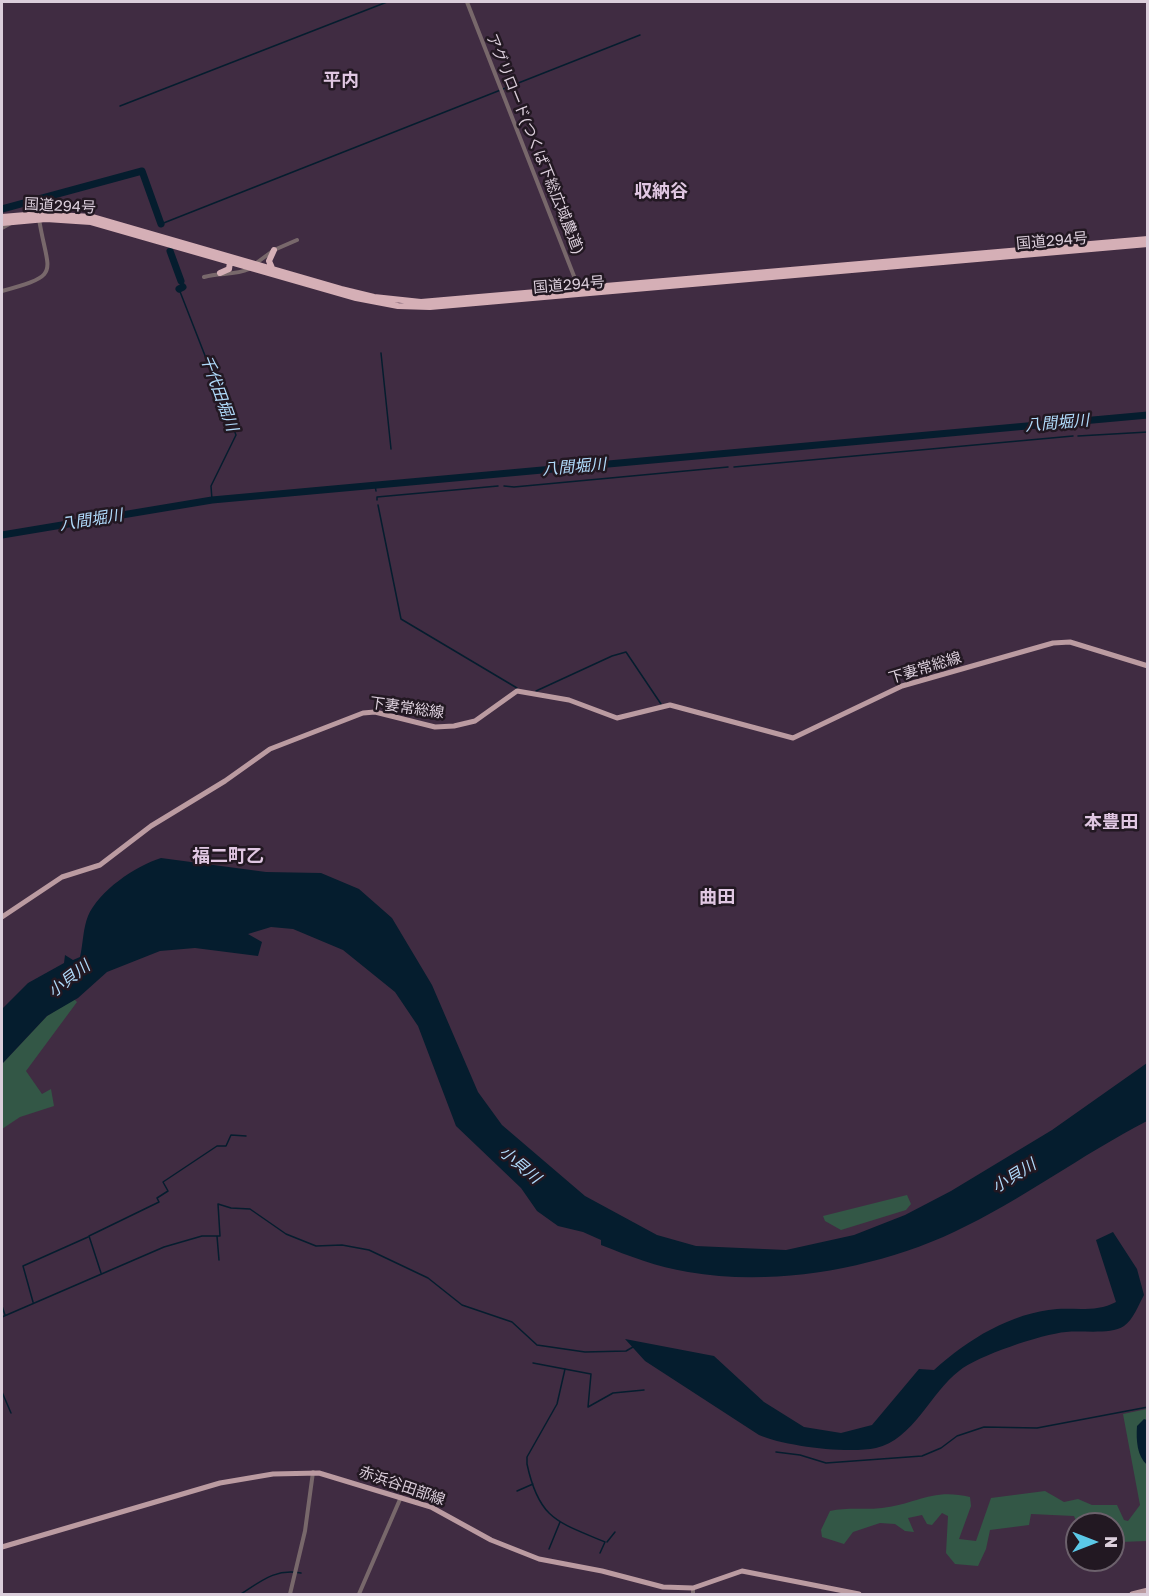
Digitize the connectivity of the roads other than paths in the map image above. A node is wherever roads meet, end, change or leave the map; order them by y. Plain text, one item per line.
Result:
1 (467, 2) edge
2 (39, 216) junction
3 (2, 218) edge
4 (14, 221) junction
5 (2, 222) edge
6 (2, 228) edge
7 (1148, 239) edge
8 (297, 240) dead end
9 (1148, 244) edge
10 (274, 250) junction
11 (230, 262) junction
12 (254, 266) junction
13 (272, 267) junction
14 (220, 273) junction
15 (204, 277) dead end
16 (2, 291) edge
17 (580, 293) junction
18 (1148, 666) edge
19 (2, 917) edge
20 (313, 1472) junction
21 (401, 1497) junction
22 (2, 1547) edge
23 (1148, 1590) edge
24 (693, 1591) edge
25 (290, 1594) edge
26 (359, 1594) edge
27 (859, 1594) edge
28 (1132, 1594) edge

1 - 17 street, アグリロード(つくば下総広域農道)
2 - 3 highway, 国道294号
2 - 4 highway, 国道294号
2 - 11 highway, 国道294号
2 - 12 highway, 国道294号
2 - 16 street
4 - 5 highway, 国道294号
4 - 6 street
7 - 17 highway, 国道294号
8 - 10 street
9 - 17 highway, 国道294号
10 - 12 street
10 - 13 highway
11 - 12 highway, 国道294号
11 - 14 highway
12 - 13 highway, 国道294号
12 - 14 street
12 - 17 highway, 国道294号
13 - 17 highway, 国道294号
14 - 15 street
18 - 19 main road, 下妻常総線
20 - 21 main road, 赤浜谷田部線
20 - 22 main road, 赤浜谷田部線
20 - 25 street
21 - 24 main road, 赤浜谷田部線
21 - 26 street
23 - 28 main road
24 - 27 main road, 赤浜谷田部線

